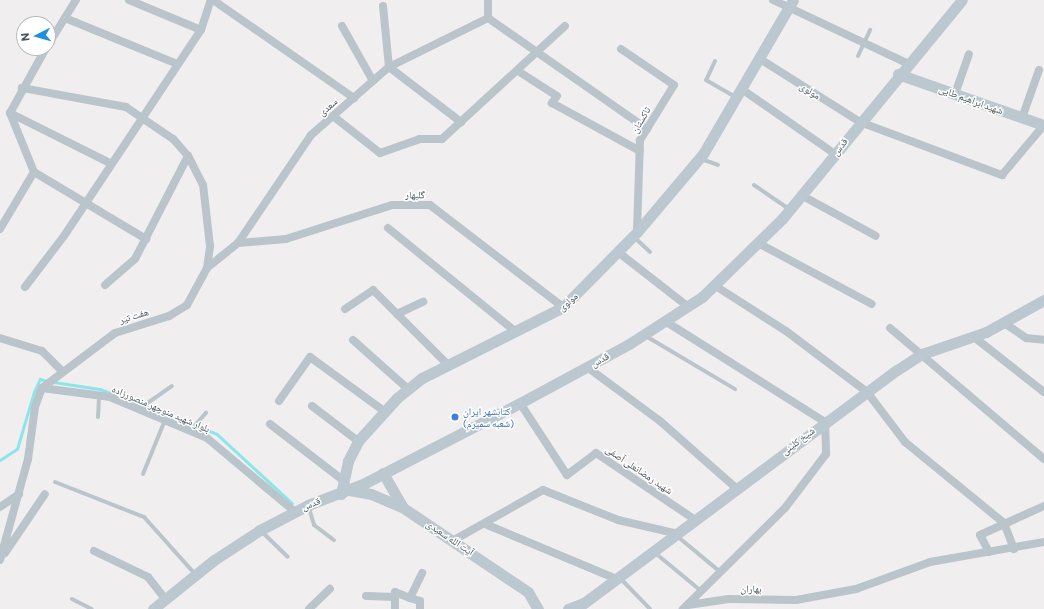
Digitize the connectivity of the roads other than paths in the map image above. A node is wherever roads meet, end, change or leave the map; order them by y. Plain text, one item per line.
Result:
1 (76, 0) edge
2 (129, 0) edge
3 (212, 0) edge
4 (488, 0) edge
5 (773, 0) edge
6 (962, 0) edge
7 (792, 3) edge
8 (383, 6) dead end
9 (65, 18) junction
10 (488, 18) junction
11 (342, 26) dead end
12 (565, 26) dead end
13 (201, 30) junction
14 (870, 30) dead end
15 (56, 32) edge
16 (864, 43) junction
17 (621, 49) dead end
18 (539, 52) junction
19 (969, 54) dead end
20 (41, 56) edge
21 (858, 56) dead end
22 (760, 60) junction
23 (714, 61) dead end
24 (907, 63) junction
25 (177, 64) junction
26 (389, 67) junction
27 (1040, 70) dead end
28 (518, 71) junction
29 (898, 74) junction
30 (373, 81) junction
31 (22, 88) junction
32 (741, 94) junction
33 (955, 94) junction
34 (354, 98) junction
35 (10, 113) junction
36 (333, 116) junction
37 (141, 117) junction
38 (1022, 118) junction
39 (461, 122) junction
40 (860, 122) junction
41 (1044, 126) edge
42 (647, 129) junction
43 (640, 151) junction
44 (835, 154) junction
45 (188, 156) junction
46 (700, 158) junction
47 (110, 163) junction
48 (718, 165) dead end
49 (34, 172) junction
50 (754, 185) dead end
51 (801, 195) junction
52 (86, 201) junction
53 (790, 209) junction
54 (388, 228) dead end
55 (0, 229) edge
56 (635, 234) junction
57 (876, 236) dead end
58 (146, 239) junction
59 (238, 243) junction
60 (758, 243) junction
61 (618, 252) junction
62 (650, 252) dead end
63 (206, 268) junction
64 (104, 284) dead end
65 (714, 285) junction
66 (25, 287) dead end
67 (1044, 300) edge
68 (423, 302) dead end
69 (872, 304) dead end
70 (687, 306) junction
71 (563, 307) junction
72 (345, 309) dead end
73 (397, 314) junction
74 (665, 321) junction
75 (1004, 323) junction
76 (890, 328) dead end
77 (516, 332) junction
78 (644, 334) junction
79 (974, 337) junction
80 (1, 340) edge
81 (353, 340) dead end
82 (1044, 340) edge
83 (922, 354) junction
84 (448, 365) junction
85 (587, 367) junction
86 (62, 371) junction
87 (48, 383) junction
88 (172, 386) dead end
89 (408, 389) junction
90 (735, 389) dead end
91 (867, 392) junction
92 (1044, 392) edge
93 (99, 395) junction
94 (279, 401) dead end
95 (520, 403) junction
96 (312, 406) dead end
97 (140, 408) junction
98 (384, 411) junction
99 (206, 413) dead end
100 (98, 417) dead end
101 (165, 420) junction
102 (825, 422) junction
103 (270, 424) dead end
104 (192, 429) junction
105 (358, 441) junction
106 (1044, 459) edge
107 (383, 473) junction
108 (143, 474) dead end
109 (55, 482) dead end
110 (344, 488) junction
111 (736, 488) junction
112 (19, 494) junction
113 (45, 494) dead end
114 (308, 505) junction
115 (1044, 506) edge
116 (0, 507) edge
117 (402, 507) junction
118 (294, 511) junction
119 (694, 519) junction
120 (1004, 523) junction
121 (485, 524) junction
122 (260, 530) junction
123 (674, 533) junction
124 (334, 540) dead end
125 (454, 540) junction
126 (1044, 542) edge
127 (1014, 549) junction
128 (652, 550) junction
129 (94, 551) dead end
130 (989, 552) junction
131 (288, 557) dead end
132 (0, 560) edge
133 (718, 570) junction
134 (422, 573) dead end
135 (196, 574) junction
136 (615, 576) junction
137 (330, 589) dead end
138 (700, 590) junction
139 (366, 596) dead end
140 (395, 597) junction
141 (410, 598) junction
142 (72, 599) dead end
143 (164, 599) junction
144 (686, 607) edge
145 (92, 609) edge
146 (153, 609) edge
147 (309, 609) edge
148 (395, 609) edge
149 (420, 609) edge
150 (538, 609) edge
151 (568, 609) edge
152 (650, 609) edge

1 - 9 street
2 - 13 street
3 - 13 street
3 - 34 street
4 - 10 street
5 - 7 street
6 - 24 street, قدس
7 - 16 street
7 - 22 street, مولوی
8 - 26 street
9 - 15 street
9 - 25 street
10 - 18 street
10 - 26 street, سعدی
11 - 30 street
12 - 18 street
13 - 25 street
14 - 16 lane
16 - 21 lane
16 - 24 street
17 - 42 street, تاکستان
18 - 28 street
18 - 42 street
19 - 33 street
20 - 31 street
22 - 32 street, مولوی
22 - 40 street, مولوی
23 - 32 lane
24 - 29 street, قدس
25 - 37 street
26 - 30 street, سعدی
26 - 39 street
27 - 38 street
28 - 39 street
28 - 43 street
29 - 33 street, شهید ابراهیم طایی
29 - 40 street, قدس
30 - 34 street, سعدی
31 - 35 street
31 - 37 street, هفت تیر
32 - 44 street
32 - 46 street, مولوی
33 - 38 street, شهید ابراهیم طایی
34 - 36 street, سعدی
35 - 47 street
35 - 49 street
36 - 39 street
36 - 59 street, سعدی
37 - 45 street, هفت تیر
37 - 47 street
38 - 41 street, شهید ابراهیم طایی
40 - 41 street, مولوی
40 - 44 street, قدس
42 - 43 street, تاکستان
43 - 56 street, تاکستان
44 - 51 street, قدس
45 - 58 street
45 - 63 street, هفت تیر
46 - 48 lane
46 - 56 street, مولوی
47 - 52 street
49 - 52 street
49 - 55 street
50 - 53 lane
51 - 53 street, قدس
51 - 57 street
52 - 58 street
52 - 66 street
53 - 60 street, قدس
54 - 77 street
56 - 61 street, مولوی
56 - 62 lane
58 - 64 street
59 - 63 street, سعدی
59 - 71 street, گلبهار
60 - 65 street, قدس
60 - 69 street
61 - 70 street
61 - 71 street, مولوی
63 - 86 street, هفت تیر
65 - 70 street, قدس
65 - 91 street
67 - 75 street, شیخ کلینی
68 - 73 street
70 - 74 street, قدس
71 - 77 street, مولوی
72 - 73 street
73 - 84 street
74 - 78 street, قدس
74 - 102 street
75 - 79 street, شیخ کلینی
75 - 82 street
76 - 83 street
77 - 84 street, مولوی
78 - 85 street, قدس
78 - 90 lane
79 - 83 street, شیخ کلینی
79 - 92 street
80 - 86 street
81 - 89 street
83 - 91 street, شیخ کلینی
83 - 106 street
84 - 89 street, مولوی
85 - 95 street, قدس
85 - 111 street
86 - 87 street, هفت تیر
87 - 93 street, بلوار شهید منوچهر منصورزاده
87 - 112 street
88 - 97 lane
89 - 98 street, مولوی
91 - 102 street, شیخ کلینی
91 - 120 street
93 - 97 street, بلوار شهید منوچهر منصورزاده
93 - 100 lane
94 - 98 street
95 - 107 street, قدس
95 - 119 street, شهید رمضانعلی آصفی
96 - 105 street
97 - 101 street, بلوار شهید منوچهر منصورزاده
98 - 105 street, مولوی
99 - 104 lane
101 - 104 street, بلوار شهید منوچهر منصورزاده
101 - 108 lane
102 - 111 street, شیخ کلینی
102 - 133 street, بهاران
103 - 110 street
104 - 118 street, بلوار شهید منوچهر منصورزاده
105 - 110 street, مولوی
107 - 110 street, قدس
107 - 117 street
109 - 135 lane
110 - 114 street, قدس
110 - 117 street, آیت الله سعیدی
111 - 119 street, شیخ کلینی
112 - 116 street
112 - 132 street
113 - 132 street
114 - 118 street, قدس
114 - 124 lane
115 - 120 street
117 - 125 street, آیت الله سعیدی
118 - 122 street, قدس
119 - 123 street, شیخ کلینی
120 - 127 street
120 - 130 street
121 - 123 street
121 - 125 street
121 - 136 street
122 - 131 lane
122 - 135 street, قدس
123 - 128 street, شیخ کلینی
123 - 133 lane
125 - 150 street, آیت الله سعیدی
126 - 127 street, بهاران
127 - 130 street, بهاران
128 - 136 street, شیخ کلینی
128 - 138 lane
129 - 143 street
130 - 144 street, بهاران
133 - 138 street, بهاران
134 - 141 street
135 - 143 street, قدس
136 - 151 street, شیخ کلینی
136 - 152 lane
137 - 147 street
138 - 144 street, بهاران
139 - 140 street
140 - 141 street
140 - 148 street
141 - 149 street
142 - 145 lane
143 - 146 street, قدس

